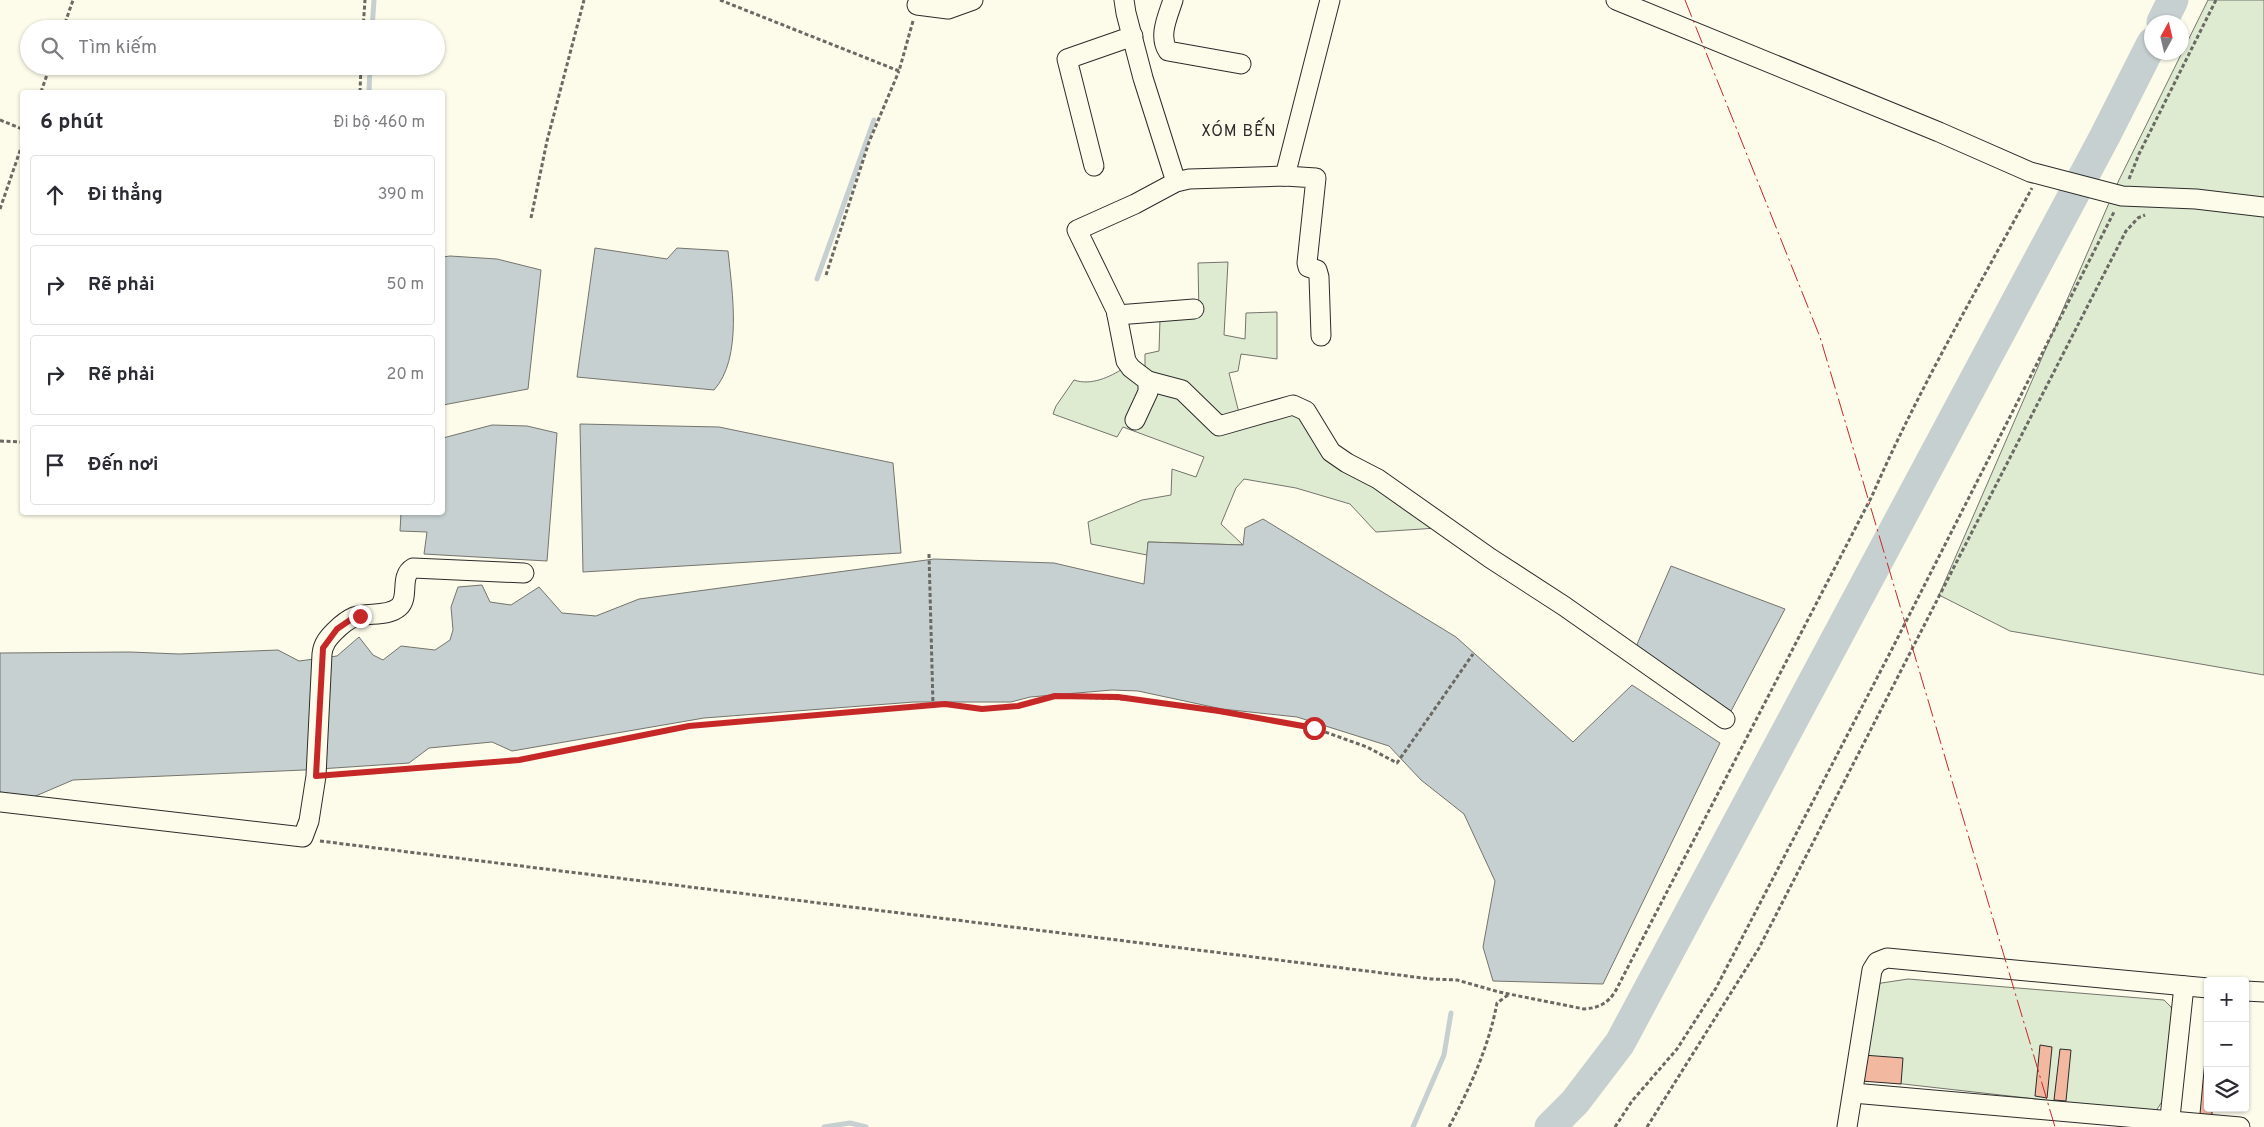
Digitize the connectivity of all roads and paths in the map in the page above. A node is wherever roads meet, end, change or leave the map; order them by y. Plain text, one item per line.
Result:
1 (73, 0) edge
2 (365, 0) edge
3 (584, 0) edge
4 (720, 0) edge
5 (974, 0) edge
6 (1124, 0) edge
7 (1173, 0) edge
8 (1330, 0) edge
9 (1616, 0) edge
10 (2216, 0) edge
11 (917, 5) joint
12 (66, 20) edge
13 (364, 20) edge
14 (1133, 36) junction
15 (1241, 64) dead end
16 (899, 71) junction
17 (47, 75) edge
18 (361, 75) edge
19 (42, 90) edge
20 (360, 90) edge
21 (0, 120) edge
22 (20, 128) edge
23 (20, 151) edge
24 (1094, 166) dead end
25 (1285, 176) junction
26 (1176, 182) junction
27 (2122, 196) junction
28 (2264, 207) edge
29 (0, 209) edge
30 (2150, 214) dead end
31 (531, 218) dead end
32 (826, 275) dead end
33 (1194, 309) dead end
34 (1117, 315) junction
35 (1321, 336) dead end
36 (1148, 380) junction
37 (1135, 420) dead end
38 (0, 441) edge
39 (20, 442) edge
40 (929, 554) dead end
41 (524, 573) dead end
42 (1472, 654) dead end
43 (933, 705) junction
44 (1725, 719) dead end
45 (316, 776) junction
46 (0, 802) edge
47 (297, 838) junction
48 (1195, 951) dead end
49 (2184, 986) junction
50 (2204, 988) edge
51 (2249, 991) edge
52 (2264, 992) edge
53 (1512, 994) dead end
54 (1853, 1093) junction
55 (2170, 1124) edge
56 (1449, 1127) edge
57 (1615, 1127) edge
58 (1647, 1127) edge
59 (1847, 1127) edge
60 (2240, 1127) edge

1 - 12 path
2 - 13 path
3 - 31 path
4 - 16 path
5 - 11 street
6 - 14 street
7 - 15 street
8 - 25 street
9 - 27 street
10 - 27 path
11 - 16 path
14 - 24 street
14 - 26 street
16 - 32 path
17 - 19 path
18 - 20 path
21 - 22 path
23 - 29 path
25 - 26 street
25 - 35 street
26 - 34 street
27 - 28 street
27 - 57 path
30 - 58 path
33 - 34 street
34 - 36 street
36 - 37 street
36 - 44 street
38 - 39 path
40 - 43 path
41 - 45 street
42 - 43 path
43 - 45 path
45 - 47 street
46 - 47 street
47 - 48 path
49 - 50 street
49 - 54 street
49 - 55 street
51 - 52 street
53 - 56 path
54 - 55 street
54 - 59 street
55 - 60 street

